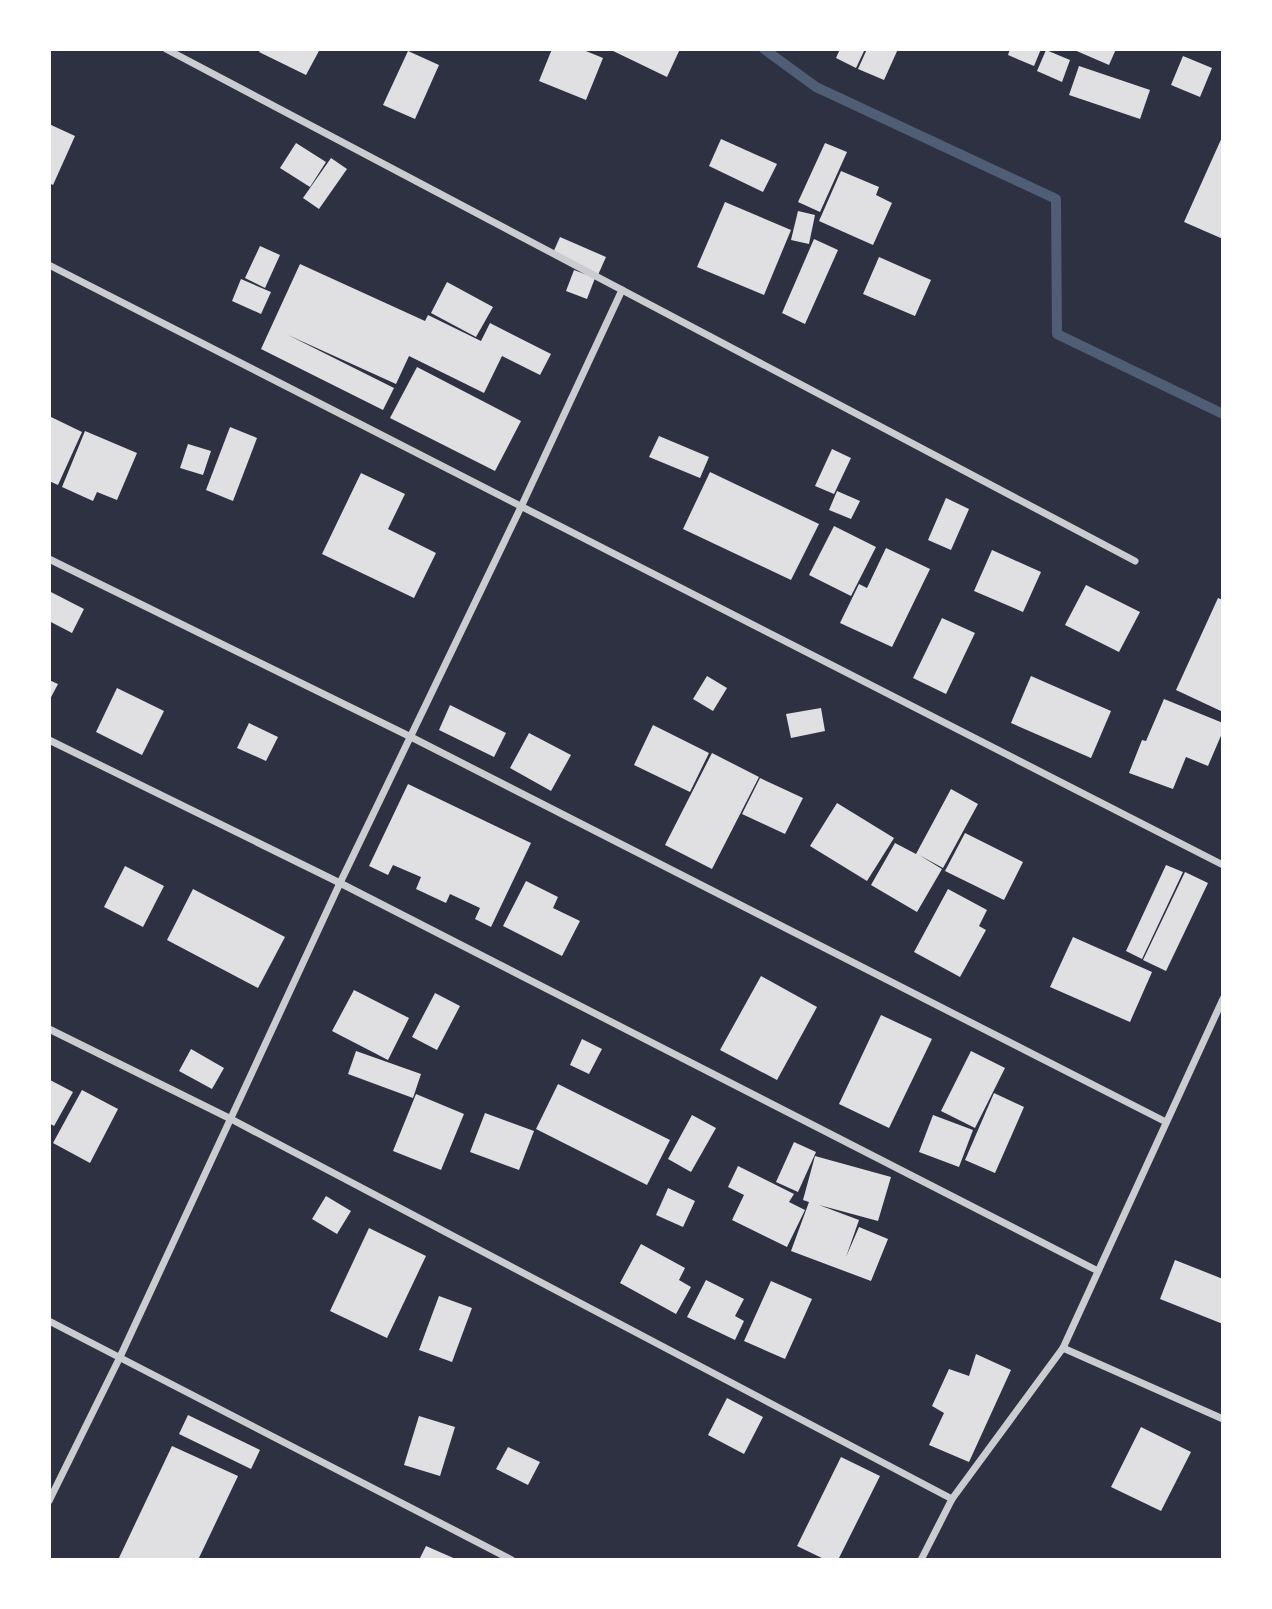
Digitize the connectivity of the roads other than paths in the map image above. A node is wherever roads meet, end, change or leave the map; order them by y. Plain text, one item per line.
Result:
1 (166, 49) edge
2 (49, 265) edge
3 (622, 290) junction
4 (521, 507) junction
5 (49, 559) edge
6 (1135, 561) dead end
7 (411, 737) junction
8 (49, 740) edge
9 (1223, 865) edge
10 (340, 883) junction
11 (1223, 999) edge
12 (49, 1029) edge
13 (231, 1119) junction
14 (1166, 1122) junction
15 (1098, 1271) junction
16 (49, 1321) edge
17 (1063, 1348) junction
18 (120, 1357) junction
19 (1223, 1419) edge
20 (952, 1499) junction
21 (49, 1502) edge
22 (512, 1560) edge
23 (921, 1560) edge

1 - 3 street
2 - 4 street
3 - 4 street
3 - 6 street
4 - 7 street
4 - 9 street
5 - 7 street
7 - 10 street
7 - 14 street
8 - 10 street
10 - 13 street
10 - 15 street
11 - 14 street
12 - 13 street
13 - 18 street
13 - 20 street
14 - 15 street
15 - 17 street
16 - 18 street
17 - 19 street
17 - 20 street
18 - 21 street
18 - 22 street
20 - 23 street

